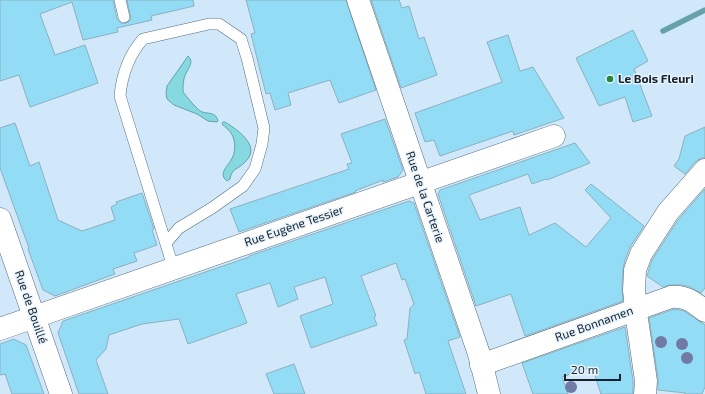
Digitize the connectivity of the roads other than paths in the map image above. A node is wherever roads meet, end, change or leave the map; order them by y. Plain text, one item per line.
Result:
1 (120, 0) edge
2 (358, 0) edge
3 (124, 17) dead end
4 (554, 136) dead end
5 (705, 170) edge
6 (420, 182) junction
7 (0, 219) edge
8 (166, 243) junction
9 (174, 268) junction
10 (636, 309) junction
11 (705, 310) edge
12 (34, 317) junction
13 (0, 329) edge
14 (481, 365) junction
15 (61, 394) edge
16 (489, 394) edge
17 (645, 394) edge

1 - 3 lane
2 - 6 street, Rue de la Carterie
4 - 6 street, Rue Eugène Tessier
5 - 10 street
6 - 9 street, Rue Eugène Tessier
6 - 14 street, Rue de la Carterie
7 - 12 street, Rue de Bouillé
8 - 8 lane
8 - 9 lane
9 - 12 street, Rue Eugène Tessier
10 - 11 street, Rue Bonnamen
10 - 14 street, Rue Bonnamen
10 - 17 street
12 - 13 street, Rue Eugène Tessier
12 - 15 street, Rue de Bouillé
14 - 16 street, Rue de la Carterie

